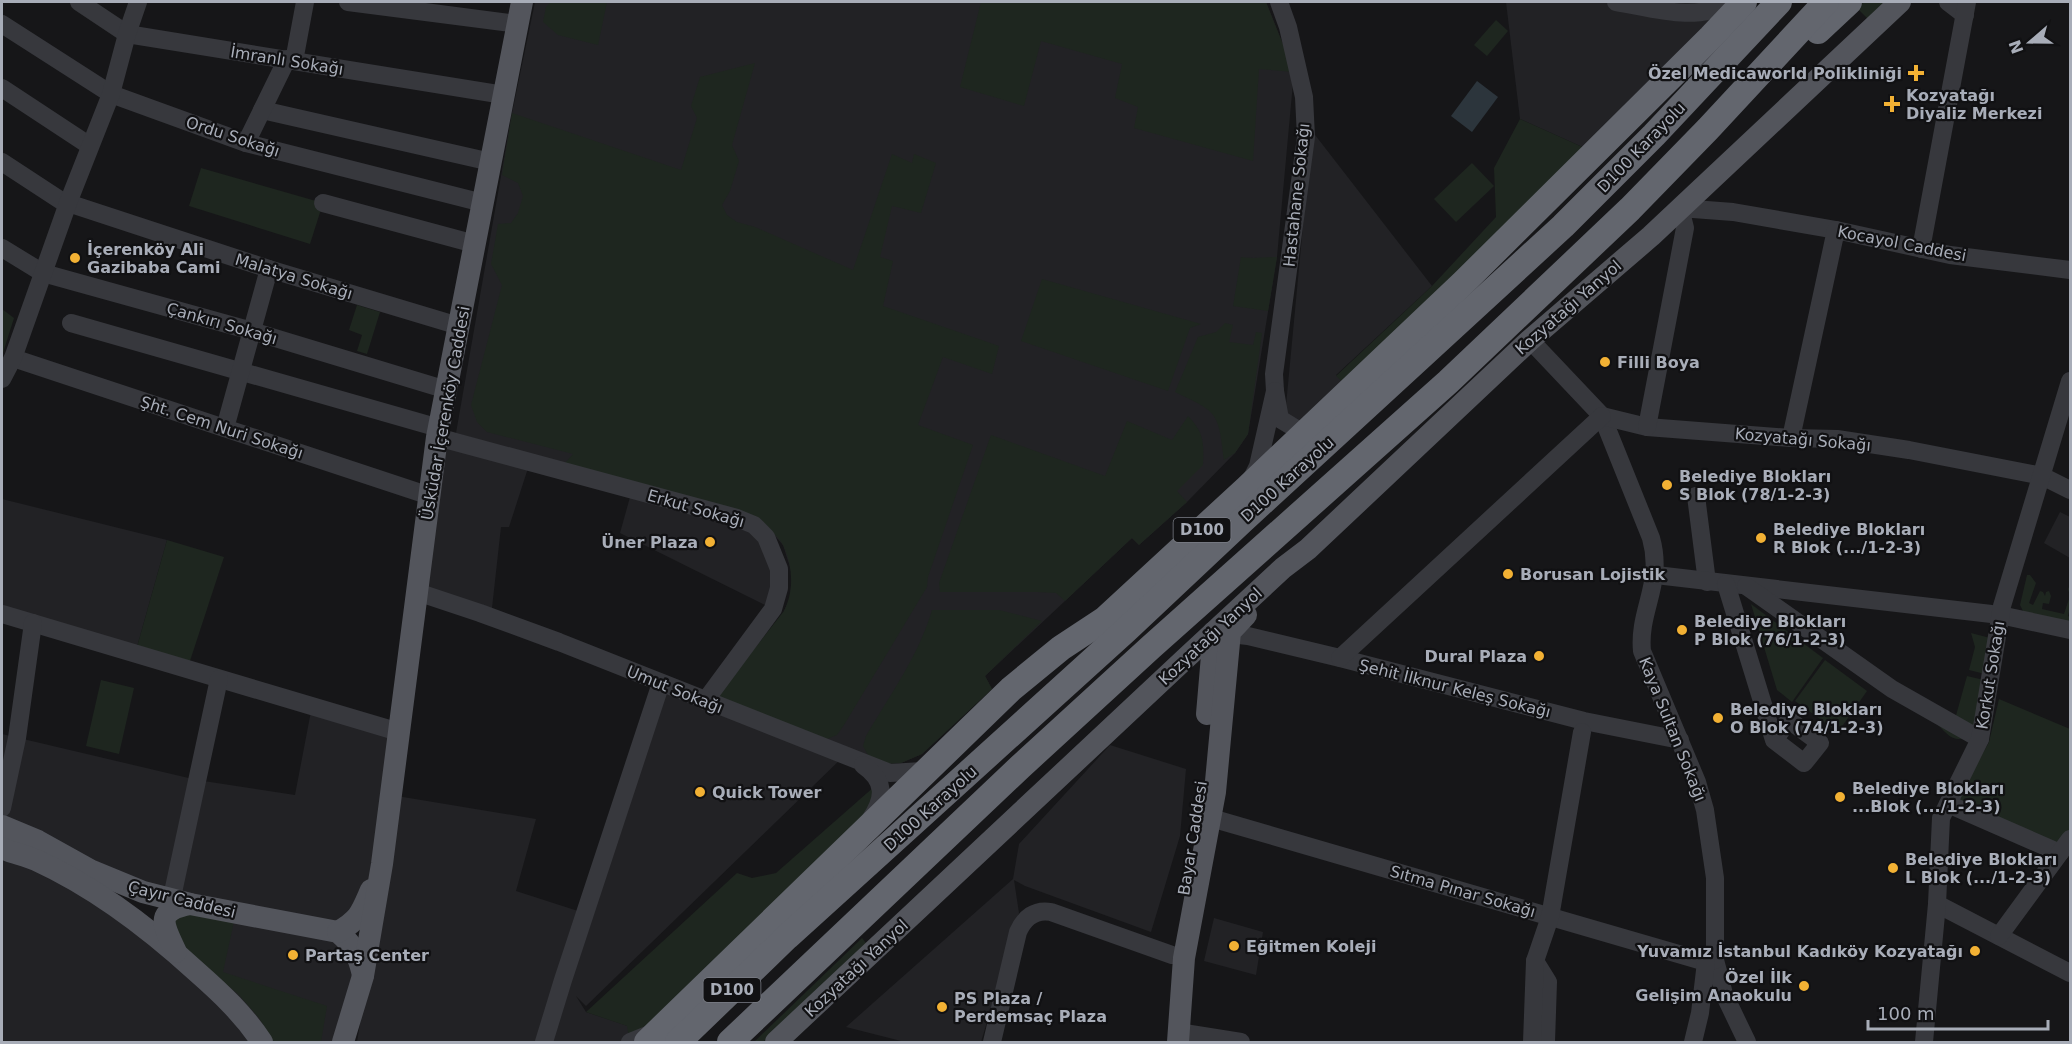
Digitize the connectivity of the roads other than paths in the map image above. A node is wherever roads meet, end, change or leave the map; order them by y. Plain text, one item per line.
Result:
1 (79, 2) edge
2 (138, 2) edge
3 (305, 2) edge
4 (348, 2) edge
5 (522, 2) edge
6 (1279, 2) edge
7 (1616, 2) edge
8 (1730, 2) edge
9 (1744, 2) edge
10 (1826, 2) edge
11 (1849, 2) edge
12 (1900, 2) edge
13 (1948, 2) edge
14 (1773, 8) edge
15 (1966, 8) edge
16 (2, 24) edge
17 (518, 24) junction
18 (127, 34) junction
19 (291, 60) junction
20 (2, 88) edge
21 (111, 94) junction
22 (504, 95) junction
23 (262, 110) junction
24 (1708, 129) junction
25 (246, 143) junction
26 (90, 146) junction
27 (2, 162) edge
28 (491, 162) junction
29 (1714, 176) junction
30 (68, 203) junction
31 (323, 203) dead end
32 (483, 203) junction
33 (1680, 208) junction
34 (1733, 212) junction
35 (1836, 230) junction
36 (475, 244) junction
37 (2, 248) edge
38 (1921, 249) junction
39 (269, 269) junction
40 (2070, 270) edge
41 (43, 273) junction
42 (1462, 284) junction
43 (71, 323) dead end
44 (459, 326) junction
45 (252, 331) junction
46 (1530, 340) junction
47 (14, 358) junction
48 (241, 371) junction
49 (2, 379) edge
50 (2070, 381) edge
51 (447, 390) junction
52 (1275, 391) junction
53 (1602, 416) junction
54 (1647, 427) junction
55 (225, 428) junction
56 (1310, 428) junction
57 (438, 433) junction
58 (1791, 438) junction
59 (2042, 476) junction
60 (1247, 488) junction
61 (2070, 490) edge
62 (430, 496) junction
63 (1696, 496) dead end
64 (1656, 575) junction
65 (1707, 582) junction
66 (1735, 585) junction
67 (417, 592) junction
68 (2, 614) edge
69 (2000, 615) junction
70 (1105, 620) junction
71 (33, 623) junction
72 (2070, 630) edge
73 (1222, 633) junction
74 (1340, 658) junction
75 (219, 679) junction
76 (661, 683) junction
77 (705, 702) junction
78 (399, 732) junction
79 (1582, 732) dead end
80 (1980, 739) junction
81 (1680, 740) junction
82 (1774, 740) dead end
83 (859, 762) junction
84 (933, 765) junction
85 (1948, 804) junction
86 (2, 808) edge
87 (1211, 818) junction
88 (2, 826) edge
89 (860, 835) junction
90 (2065, 846) edge
91 (2, 848) edge
92 (382, 864) junction
93 (1937, 904) junction
94 (177, 905) junction
95 (1550, 917) junction
96 (338, 932) junction
97 (1999, 936) junction
98 (787, 937) junction
99 (176, 952) junction
100 (1172, 955) junction
101 (1535, 961) junction
102 (1711, 961) junction
103 (2070, 973) edge
104 (363, 976) junction
105 (1729, 1006) junction
106 (1700, 1013) junction
107 (661, 1039) edge
108 (1174, 1039) edge
109 (262, 1042) edge
110 (343, 1042) edge
111 (544, 1042) edge
112 (630, 1042) edge
113 (730, 1042) edge
114 (776, 1042) edge
115 (992, 1042) edge
116 (1241, 1042) edge
117 (1532, 1042) edge
118 (1546, 1042) edge
119 (1693, 1042) edge
120 (1747, 1042) edge
121 (1924, 1042) edge

1 - 18 street, İmranlı Sokağı
2 - 18 street
3 - 19 street
4 - 17 street
5 - 17 main road, Üsküdar İçerenköy Caddesi
6 - 52 street, Hastahane Sokağı
7 - 8 street
9 - 42 highway, D100
10 - 24 highway, D100 Karayolu / D100
11 - 24 highway
12 - 29 main road
13 - 15 street
14 - 42 highway
14 - 98 highway, D100 Karayolu / D100
15 - 38 street
16 - 21 street, Ordu Sokağı
17 - 22 main road, Üsküdar İçerenköy Caddesi
18 - 19 street, İmranlı Sokağı
18 - 21 street
19 - 22 street, İmranlı Sokağı
19 - 23 street
20 - 26 street
21 - 25 street, Ordu Sokağı
21 - 26 street
22 - 28 main road, Üsküdar İçerenköy Caddesi
23 - 25 street
23 - 28 street
24 - 113 highway, D100 Karayolu / D100
25 - 32 street, Ordu Sokağı
26 - 30 street
27 - 30 street, Malatya Sokağı
28 - 32 main road, Üsküdar İçerenköy Caddesi
29 - 33 main road, Kozyatağı Yanyol
29 - 34 street, Kocayol Caddesi
30 - 39 street, Malatya Sokağı
30 - 41 street
31 - 36 street
32 - 36 main road, Üsküdar İçerenköy Caddesi
33 - 34 street, Kocayol Caddesi
33 - 46 main road, Kozyatağı Yanyol
33 - 54 street
34 - 35 street, Kocayol Caddesi
35 - 38 street, Kocayol Caddesi
35 - 58 street
36 - 44 main road, Üsküdar İçerenköy Caddesi
37 - 41 street, Çankırı Sokağı
38 - 40 street, Kocayol Caddesi
39 - 44 street, Malatya Sokağı
39 - 45 street
41 - 45 street, Çankırı Sokağı
41 - 47 street
42 - 56 highway, D100
43 - 48 street, Erkut Sokağı
44 - 51 main road, Üsküdar İçerenköy Caddesi
45 - 48 street
45 - 51 street, Çankırı Sokağı
46 - 53 street, Kaya Sultan Sokağı
46 - 73 main road, Kozyatağı Yanyol
47 - 49 street
47 - 55 street, Şht. Cem Nuri Sokağı
48 - 55 street
48 - 57 street, Erkut Sokağı
50 - 59 street, Korkut Sokağı
51 - 57 main road, Üsküdar İçerenköy Caddesi
52 - 56 street, Hastahane Sokağı
52 - 60 street, Hastahane Sokağı
53 - 54 street, Kozyatağı Sokağı
53 - 64 street, Kaya Sultan Sokağı
53 - 74 street
54 - 58 street, Kozyatağı Sokağı
55 - 62 street, Şht. Cem Nuri Sokağı
56 - 60 highway, D100
57 - 62 main road, Üsküdar İçerenköy Caddesi
57 - 77 street, Erkut Sokağı
58 - 59 street, Kozyatağı Sokağı
59 - 61 street, Kozyatağı Sokağı
59 - 69 street, Korkut Sokağı
60 - 70 highway, D100
62 - 67 main road, Üsküdar İçerenköy Caddesi
63 - 65 street
64 - 65 street
64 - 81 street, Kaya Sultan Sokağı
65 - 66 street
66 - 69 street
66 - 80 street
66 - 82 street
67 - 76 street, Umut Sokağı
67 - 78 main road, Üsküdar İçerenköy Caddesi
68 - 71 street
69 - 72 street
69 - 80 street, Korkut Sokağı
70 - 84 highway, D100
70 - 98 highway
71 - 75 street
71 - 86 street
73 - 74 street, Şehit İlknur Keleş Sokağı
73 - 87 main road, Bayar Caddesi
73 - 100 main road, Bayar Caddesi
73 - 114 main road, Kozyatağı Yanyol
74 - 81 street, Şehit İlknur Keleş Sokağı
75 - 78 street
75 - 94 street
76 - 77 street, Umut Sokağı
76 - 111 street
77 - 83 street, Umut Sokağı
78 - 92 main road, Üsküdar İçerenköy Caddesi
79 - 95 street
80 - 85 street, Korkut Sokağı
81 - 102 street, Kaya Sultan Sokağı
83 - 84 street, Umut Sokağı
83 - 89 street
84 - 89 highway, D100
85 - 90 street
85 - 93 street, Korkut Sokağı
87 - 95 street, Sıtma Pınar Sokağı
87 - 108 main road, Bayar Caddesi
88 - 94 main road, Çayır Caddesi
89 - 107 highway, D100
90 - 97 street
91 - 99 main road, Çayır Caddesi
92 - 96 main road, Üsküdar İçerenköy Caddesi
92 - 104 main road, Üsküdar İçerenköy Caddesi
93 - 97 street
93 - 121 street, Korkut Sokağı
94 - 96 main road, Çayır Caddesi
94 - 99 main road
95 - 101 street
95 - 102 street, Sıtma Pınar Sokağı
96 - 104 main road
97 - 103 street
98 - 107 highway, D100 Karayolu / D100
99 - 109 main road, Çayır Caddesi
100 - 108 main road, Bayar Caddesi
100 - 115 street
101 - 117 street
101 - 118 street
102 - 105 street, Kaya Sultan Sokağı
102 - 106 street
104 - 110 main road, Üsküdar İçerenköy Caddesi
105 - 106 street
105 - 120 street, Kaya Sultan Sokağı
106 - 119 street
107 - 112 street
108 - 116 street

